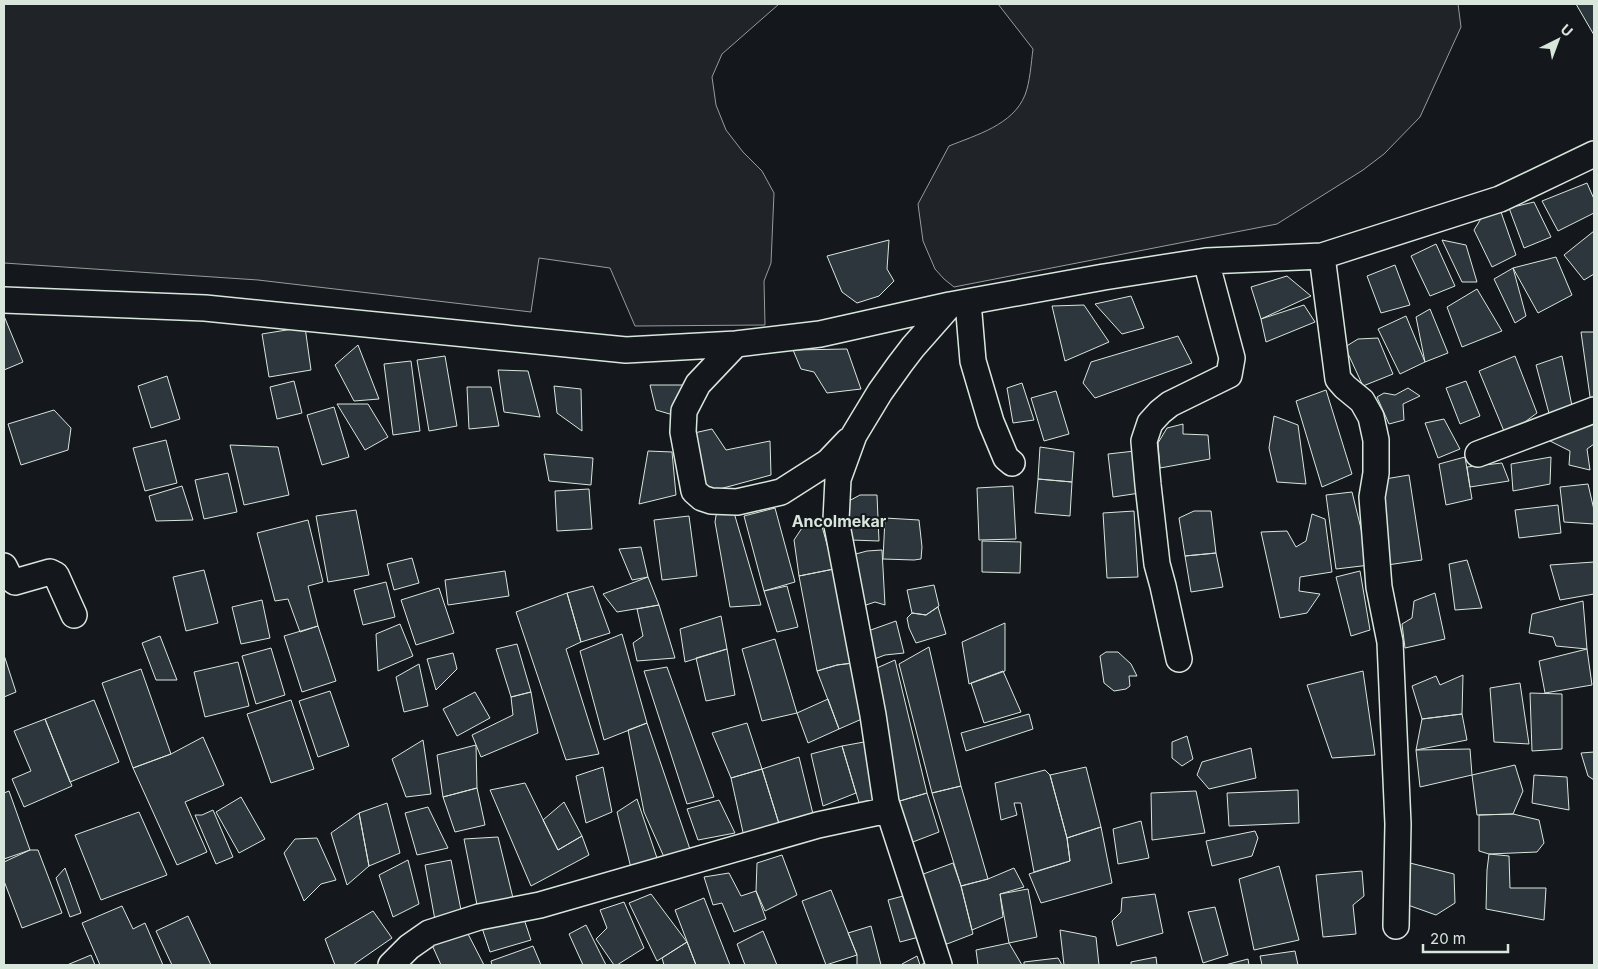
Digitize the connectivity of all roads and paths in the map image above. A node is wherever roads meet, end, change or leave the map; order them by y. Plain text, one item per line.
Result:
1 (1594, 154) edge
2 (1322, 256) junction
3 (1206, 261) junction
4 (4, 300) edge
5 (959, 303) junction
6 (736, 344) junction
7 (1594, 410) edge
8 (854, 435) junction
9 (1478, 454) dead end
10 (1012, 463) dead end
11 (4, 566) edge
12 (74, 615) dead end
13 (1179, 659) dead end
14 (888, 810) junction
15 (1396, 926) dead end
16 (391, 965) edge
17 (939, 965) edge

1 - 2 street
2 - 3 street
2 - 15 street
3 - 5 street
3 - 13 street
4 - 6 street
5 - 6 street
5 - 8 street
5 - 10 street
6 - 8 street
7 - 9 street
8 - 14 street
11 - 12 street
14 - 16 street
14 - 17 street

